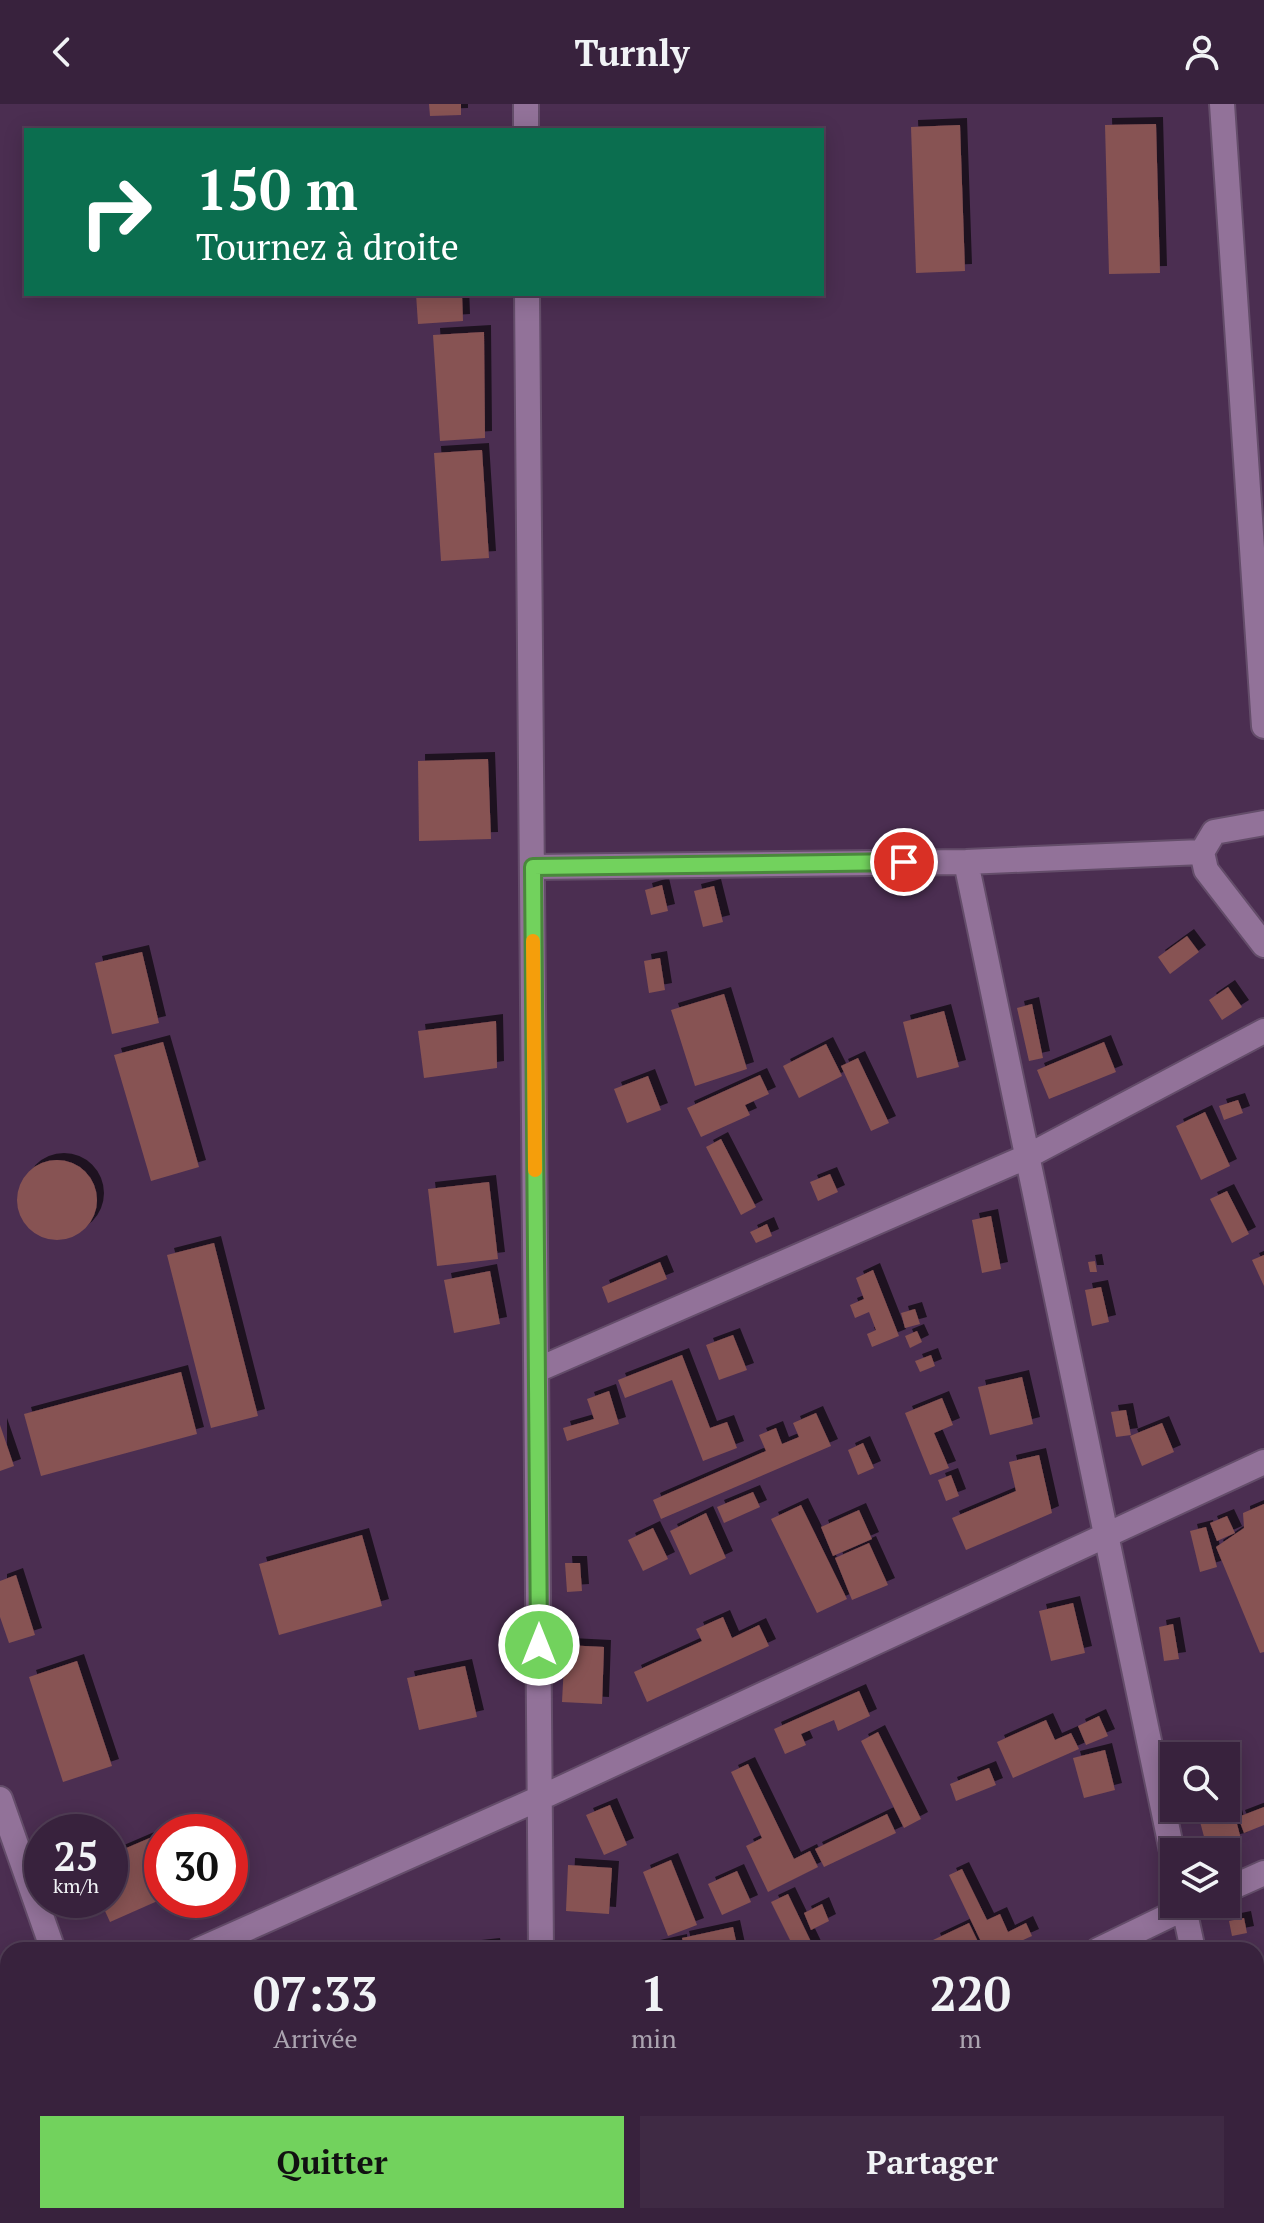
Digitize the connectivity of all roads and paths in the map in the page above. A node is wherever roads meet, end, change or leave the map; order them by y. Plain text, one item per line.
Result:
1 (526, 104) edge
2 (1222, 104) edge
3 (526, 128) edge
4 (527, 296) edge
5 (1264, 726) edge
6 (1264, 823) edge
7 (1202, 852) junction
8 (966, 862) junction
9 (533, 867) junction
10 (1264, 945) edge
11 (1264, 1031) edge
12 (1026, 1157) junction
13 (537, 1370) junction
14 (1264, 1462) edge
15 (1106, 1535) junction
16 (540, 1798) junction
17 (0, 1799) edge
18 (1169, 1838) edge
19 (1264, 1873) edge
20 (1240, 1884) edge
21 (1161, 1918) edge
22 (1189, 1918) edge
23 (50, 1942) edge
24 (217, 1942) edge
25 (541, 1942) edge
26 (1114, 1942) edge
27 (1192, 1942) edge

1 - 3 street
2 - 5 street
4 - 9 street
6 - 7 street
7 - 8 street
7 - 10 street
8 - 9 street
8 - 12 street
9 - 13 street
11 - 12 street
12 - 13 street
12 - 15 street
13 - 16 street
14 - 15 street
15 - 16 street
15 - 18 street
16 - 24 street
16 - 25 street
17 - 23 street
19 - 20 street
21 - 26 street
22 - 27 street

